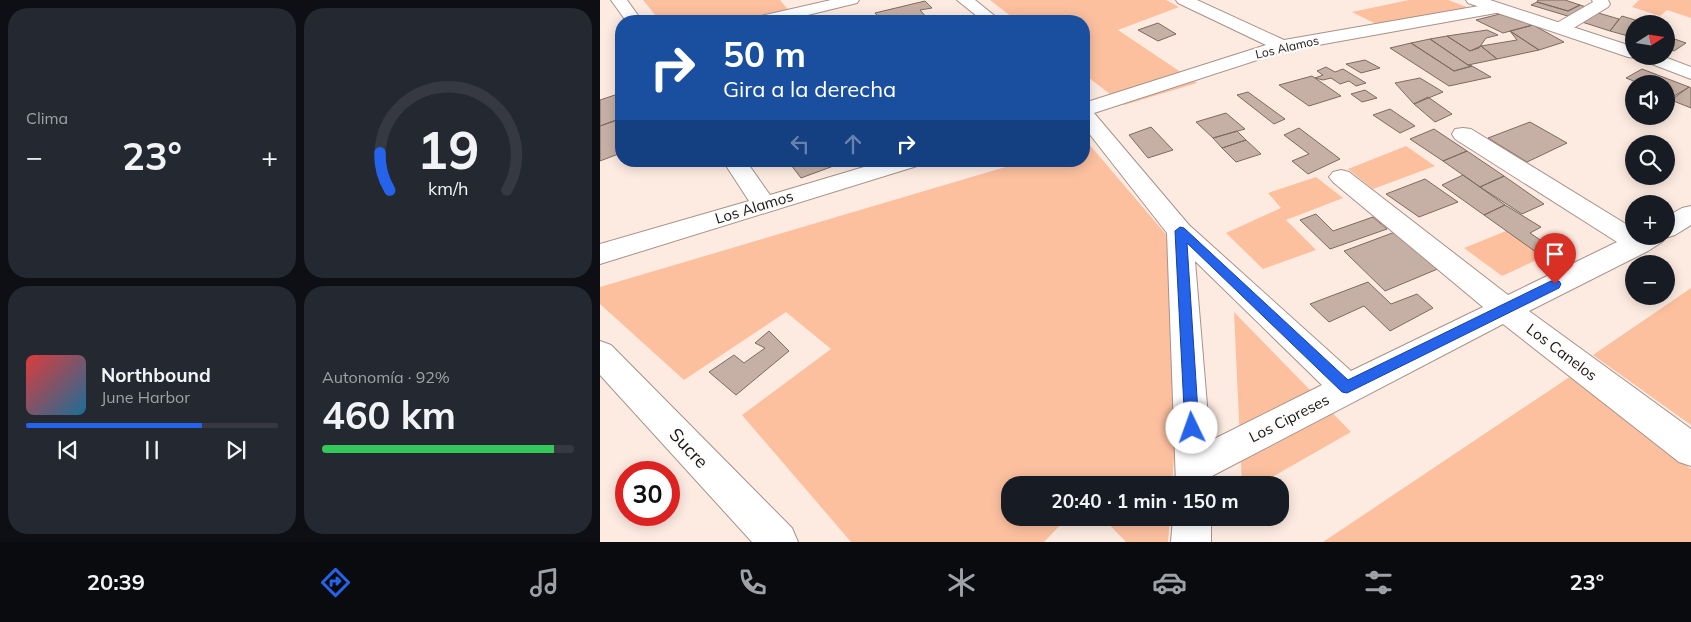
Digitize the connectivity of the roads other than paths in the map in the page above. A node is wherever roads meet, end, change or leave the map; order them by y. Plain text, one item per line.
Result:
1 (619, 0) edge
2 (851, 0) edge
3 (965, 0) edge
4 (1474, 0) edge
5 (1600, 0) edge
6 (1196, 2) edge
7 (1496, 8) junction
8 (630, 15) edge
9 (789, 15) edge
10 (985, 15) edge
11 (1561, 28) junction
12 (1282, 46) junction
13 (1625, 50) edge
14 (1669, 65) edge
15 (1691, 73) edge
16 (1090, 104) edge
17 (1090, 108) edge
18 (1463, 134) dead end
19 (738, 167) edge
20 (889, 167) edge
21 (1341, 176) dead end
22 (764, 204) junction
23 (1691, 214) edge
24 (1675, 223) edge
25 (1625, 228) edge
26 (1180, 231) junction
27 (1636, 245) edge
28 (600, 254) edge
29 (1505, 309) junction
30 (600, 354) edge
31 (1347, 388) junction
32 (1691, 450) edge
33 (1194, 476) edge
34 (1192, 526) edge
35 (778, 542) edge
36 (1191, 542) edge

1 - 8 street
2 - 9 street
3 - 10 street
4 - 7 street
5 - 11 street
6 - 12 street
7 - 11 street
7 - 12 street, Los Alamos
11 - 13 street
12 - 16 street, Los Alamos
14 - 15 street
17 - 26 street
18 - 25 street
19 - 22 street
20 - 22 street, Los Alamos
21 - 29 street, Los Canelos
22 - 28 street, Los Alamos
23 - 24 street
26 - 31 street
26 - 33 street, Los Cipreses
27 - 29 street, Los Cipreses
29 - 31 street, Los Cipreses
29 - 32 street, Los Canelos
30 - 35 street, Sucre
31 - 33 street, Los Cipreses
34 - 36 street

